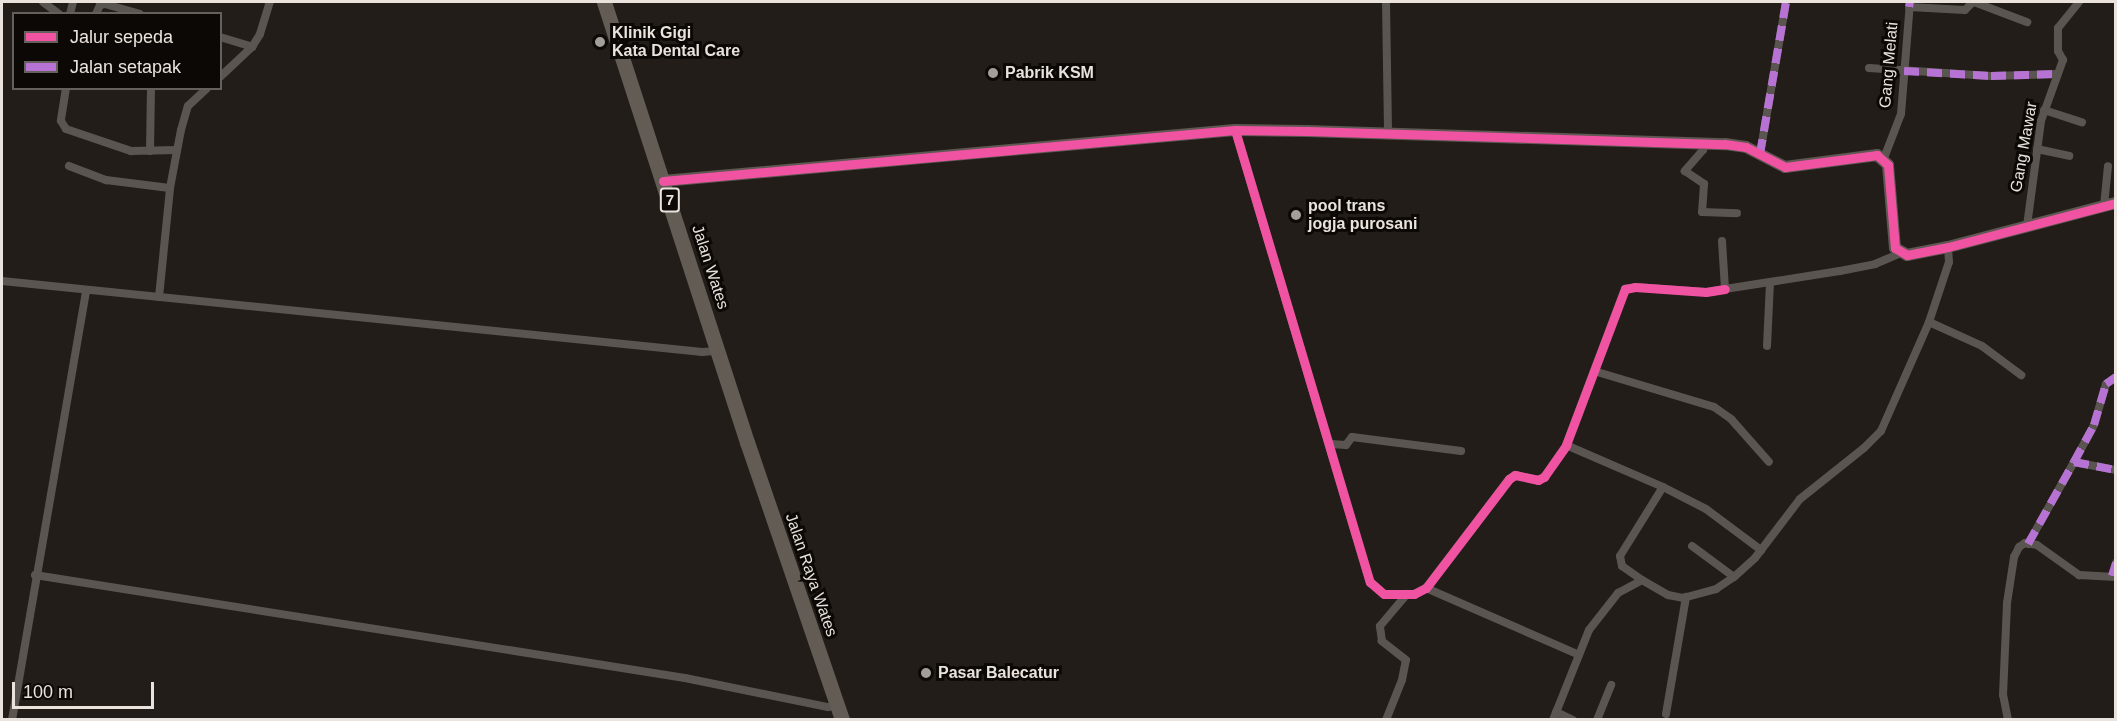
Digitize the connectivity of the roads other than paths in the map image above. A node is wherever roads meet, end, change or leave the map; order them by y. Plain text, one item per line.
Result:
1 (43, 2) edge
2 (270, 2) edge
3 (604, 2) edge
4 (1386, 2) edge
5 (1786, 2) edge
6 (1973, 2) edge
7 (2079, 2) edge
8 (1909, 4) edge
9 (56, 12) edge
10 (97, 12) edge
11 (133, 12) edge
12 (2027, 22) dead end
13 (222, 38) edge
14 (252, 47) junction
15 (1869, 68) dead end
16 (1904, 70) junction
17 (2057, 74) junction
18 (222, 75) edge
19 (66, 90) edge
20 (151, 90) edge
21 (205, 90) edge
22 (2044, 110) junction
23 (2082, 122) dead end
24 (1235, 130) junction
25 (1388, 133) junction
26 (1701, 143) junction
27 (2037, 149) junction
28 (177, 150) junction
29 (150, 151) junction
30 (1760, 154) junction
31 (2069, 156) dead end
32 (1884, 158) junction
33 (69, 166) dead end
34 (2108, 166) dead end
35 (663, 181) junction
36 (170, 188) junction
37 (2110, 204) edge
38 (1737, 213) dead end
39 (2027, 226) junction
40 (1722, 241) dead end
41 (1948, 247) junction
42 (1900, 253) junction
43 (2, 282) edge
44 (1770, 282) junction
45 (1725, 289) junction
46 (86, 290) junction
47 (159, 297) junction
48 (1929, 322) junction
49 (1767, 346) dead end
50 (718, 351) junction
51 (1594, 371) junction
52 (2021, 375) dead end
53 (2115, 377) edge
54 (747, 442) joint
55 (1331, 444) junction
56 (1566, 445) junction
57 (1461, 450) dead end
58 (1769, 462) dead end
59 (2074, 462) junction
60 (2115, 470) edge
61 (1663, 487) junction
62 (2028, 544) junction
63 (1692, 546) dead end
64 (1761, 550) junction
65 (2115, 563) edge
66 (35, 576) junction
67 (2114, 576) edge
68 (1734, 577) junction
69 (1642, 580) junction
70 (1426, 588) junction
71 (1407, 594) junction
72 (1686, 597) junction
73 (1579, 655) junction
74 (1611, 685) dead end
75 (840, 712) edge
76 (1666, 714) dead end
77 (1554, 716) edge
78 (12, 720) edge
79 (1386, 720) edge
80 (1573, 720) edge
81 (1597, 720) edge
82 (2008, 720) edge

1 - 9 street
2 - 14 street
3 - 35 highway, Jalan Wates / 7
4 - 25 street
5 - 30 street
6 - 8 street
6 - 12 street
7 - 17 street, Gang Mawar
8 - 16 street, Gang Melati
10 - 11 street
13 - 14 street
14 - 18 street
15 - 16 street
16 - 17 street
16 - 32 street, Gang Melati
17 - 22 street, Gang Mawar
19 - 29 street
20 - 29 street
21 - 28 street
22 - 23 street
22 - 27 street, Gang Mawar
24 - 25 street
24 - 35 street
24 - 55 street
25 - 26 street
26 - 30 street
26 - 38 street
27 - 31 street
27 - 39 street, Gang Mawar
28 - 29 street
28 - 36 street
30 - 32 street
32 - 42 street
33 - 36 street
34 - 37 street
35 - 50 highway, Jalan Wates / 7
36 - 47 street
37 - 39 street
39 - 41 street
40 - 45 street
41 - 42 street
41 - 48 street
42 - 44 street
43 - 46 street
44 - 45 street
44 - 49 street
45 - 51 street
46 - 47 street
46 - 66 street
47 - 50 street
48 - 52 street
48 - 64 street
50 - 54 highway, Jalan Wates / 7
51 - 56 street
51 - 58 street
53 - 59 street
54 - 75 highway, Jalan Raya Wates / 7
55 - 57 street
55 - 71 street
56 - 61 street
56 - 70 street
59 - 60 street
59 - 62 street
61 - 64 street
61 - 69 street
62 - 67 street
62 - 82 street
63 - 68 street
64 - 68 street
65 - 67 street
66 - 75 street
66 - 78 street
68 - 72 street
69 - 72 street
69 - 73 street
70 - 71 street
70 - 73 street
71 - 79 street
72 - 76 street
73 - 77 street
74 - 81 street
77 - 80 street

